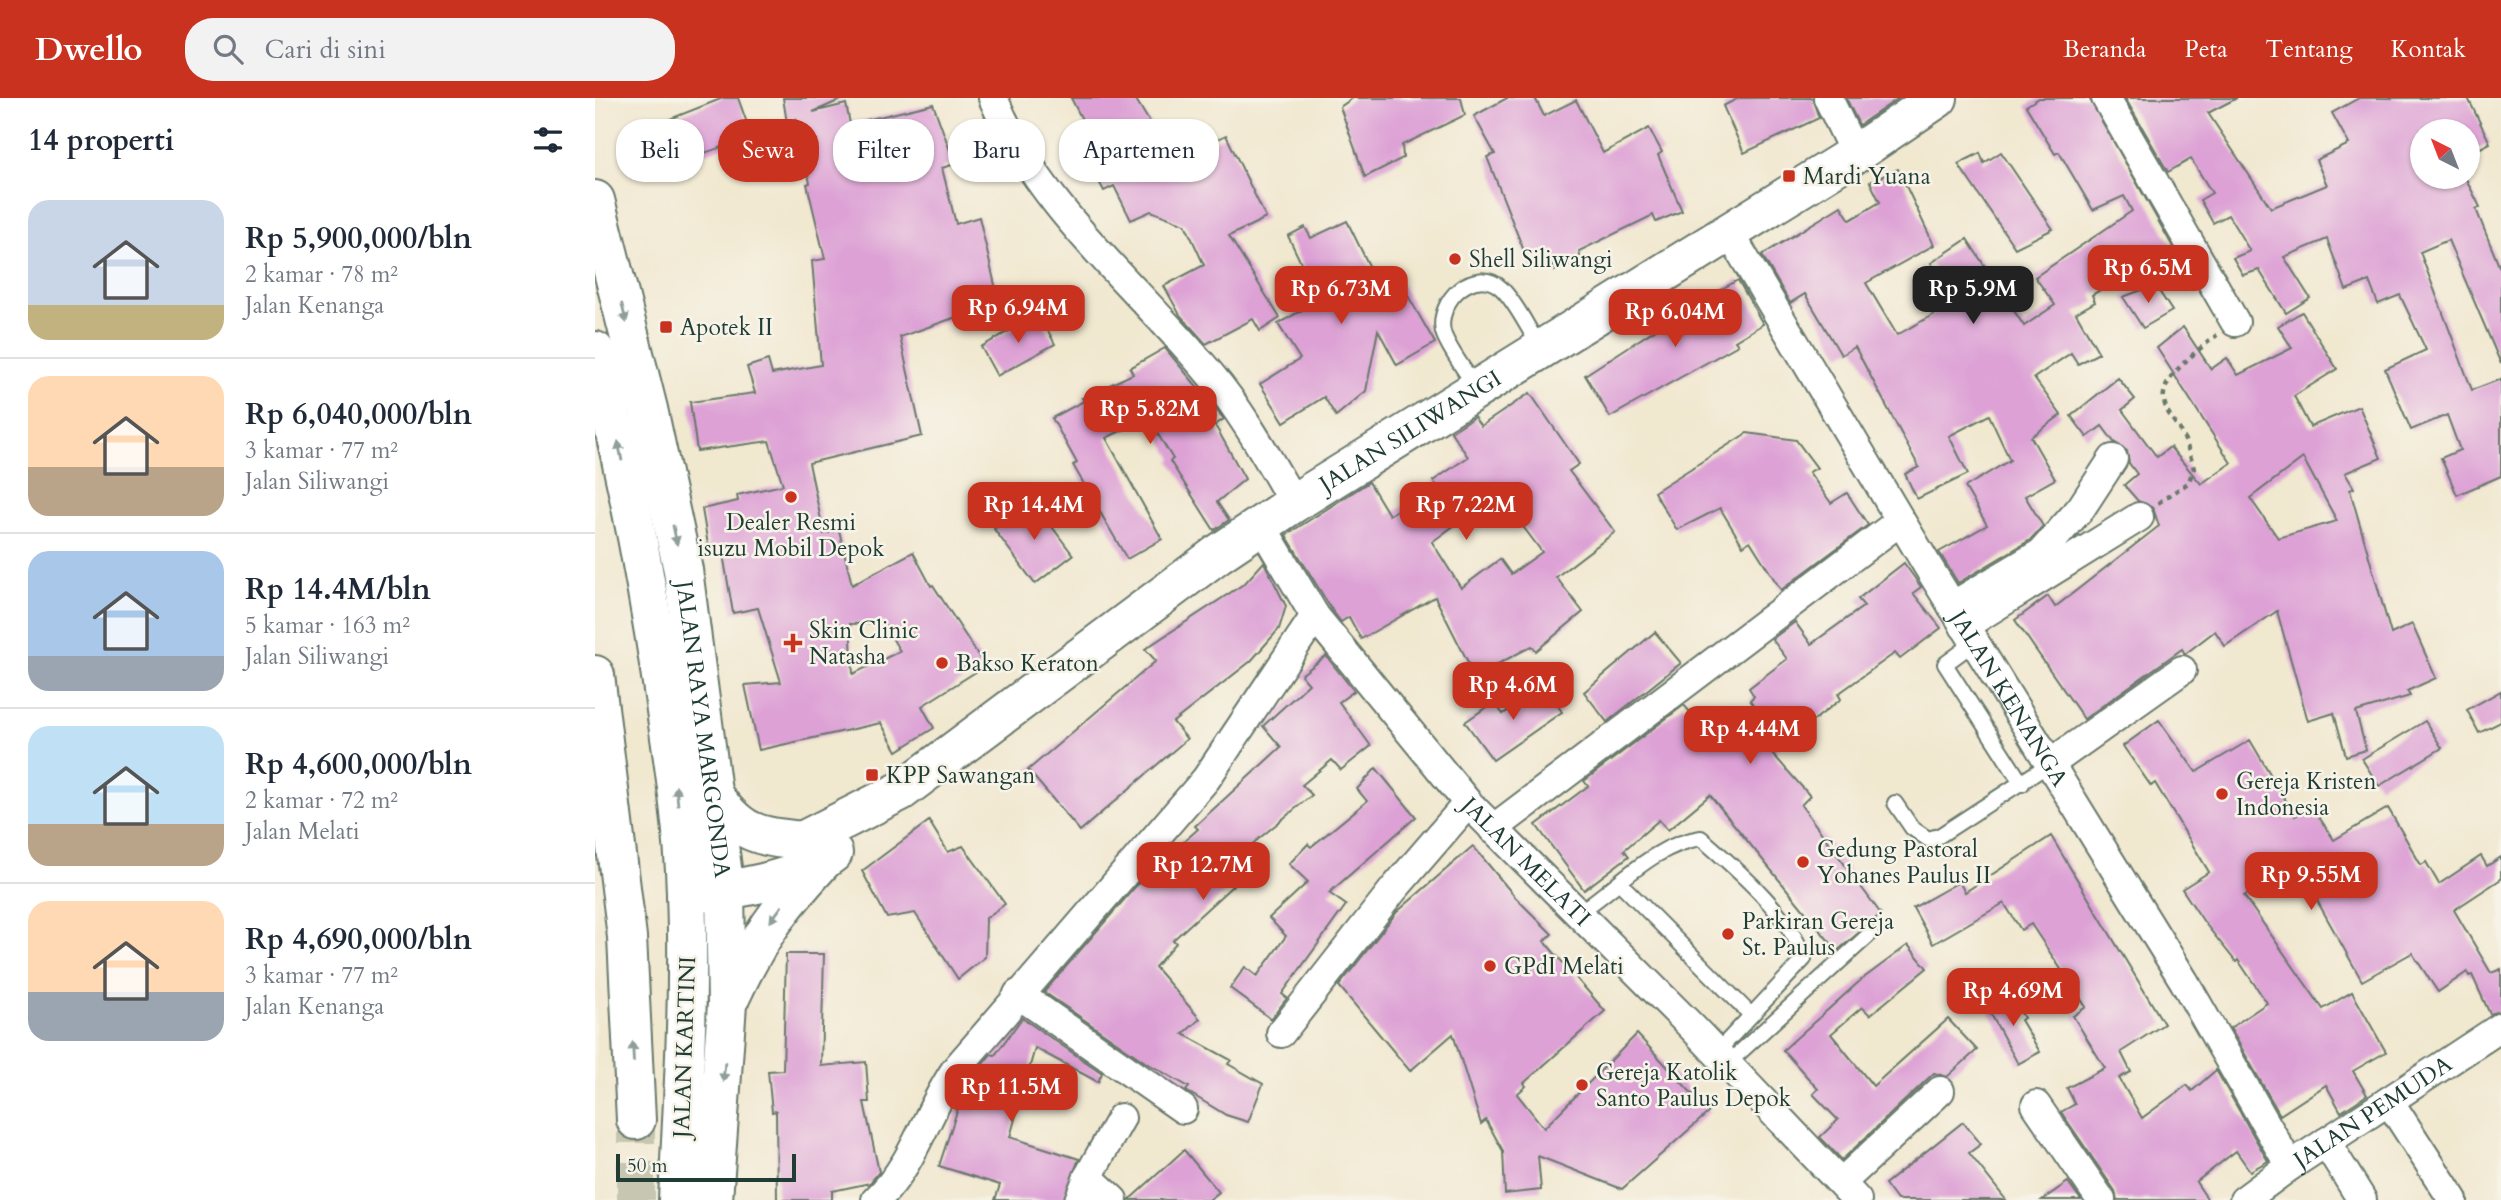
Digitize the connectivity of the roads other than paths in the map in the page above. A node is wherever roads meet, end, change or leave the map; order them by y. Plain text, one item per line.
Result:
1 (993, 98) edge
2 (1828, 98) edge
3 (1938, 98) edge
4 (2106, 98) edge
5 (1855, 154) junction
6 (595, 200) edge
7 (1729, 232) junction
8 (2235, 322) road end
9 (1541, 349) junction
10 (595, 351) edge
11 (1476, 389) junction
12 (2113, 459) dead end
13 (1294, 503) junction
14 (2139, 517) road end
15 (1900, 521) junction
16 (1261, 525) junction
17 (1315, 615) junction
18 (1964, 625) junction
19 (2182, 670) dead end
20 (595, 675) edge
21 (2051, 763) junction
22 (2022, 783) junction
23 (713, 795) junction
24 (1468, 803) junction
25 (1895, 803) dead end
26 (1493, 829) junction
27 (812, 852) junction
28 (1620, 883) junction
29 (726, 891) junction
30 (686, 894) junction
31 (1583, 910) junction
32 (1871, 933) dead end
33 (1018, 994) junction
34 (727, 1004) junction
35 (1751, 1015) junction
36 (2500, 1029) edge
37 (1281, 1033) dead end
38 (1722, 1058) junction
39 (1940, 1091) dead end
40 (2389, 1101) junction
41 (2036, 1105) dead end
42 (1183, 1109) dead end
43 (1121, 1118) dead end
44 (636, 1120) tunnel mouth
45 (2326, 1142) junction
46 (2290, 1166) junction
47 (1084, 1188) edge
48 (1849, 1191) edge
49 (678, 1200) edge
50 (713, 1200) edge
51 (876, 1200) edge
52 (1113, 1200) edge
53 (2101, 1200) edge
54 (2244, 1200) edge
55 (2362, 1200) edge
56 (2453, 1200) edge

1 - 13 street
2 - 5 street
3 - 5 main road, JALAN SILIWANGI
4 - 8 street
5 - 7 main road, JALAN SILIWANGI
6 -> 23 main road, JALAN RAYA MARGONDA
7 - 9 main road, JALAN SILIWANGI
7 - 15 street, JALAN KENANGA
9 - 11 main road, JALAN SILIWANGI
9 - 11 lane
30 -> 10 main road, JALAN RAYA MARGONDA
11 - 13 main road, JALAN SILIWANGI
12 - 18 street
13 - 16 main road, JALAN SILIWANGI
14 - 18 street
15 - 18 street, JALAN KENANGA
15 - 26 street
16 - 17 street, JALAN MELATI
16 - 27 main road, JALAN SILIWANGI
17 - 24 street, JALAN MELATI
17 - 33 street
18 - 21 street, JALAN KENANGA
18 - 22 lane
19 - 21 street
44 -> 20 main road
21 - 22 lane
21 - 46 street, JALAN KENANGA
22 - 25 lane
23 - 27 main road
23 - 29 main road, JALAN RAYA MARGONDA
24 - 26 street, JALAN MELATI
24 - 37 street
26 - 31 street, JALAN MELATI
27 - 29 main road, JALAN SILIWANGI
27 -> 34 main road
28 - 31 lane
28 - 35 lane
28 - 35 lane
29 - 30 main road, JALAN SILIWANGI
29 - 34 main road, JALAN RAYA MARGONDA
30 - 49 main road, JALAN KARTINI
31 - 38 street, JALAN MELATI
32 - 38 lane
33 - 42 street
33 - 51 street
34 -> 50 main road, JALAN RAYA MARGONDA
35 - 38 lane
36 - 40 street, JALAN PEMUDA
38 - 48 street, JALAN MELATI
39 - 48 street
40 - 45 street, JALAN PEMUDA
40 - 56 street
41 - 53 street
43 - 47 street
45 - 46 street, JALAN PEMUDA
45 - 55 street
46 - 54 street, JALAN PEMUDA
47 - 52 street

